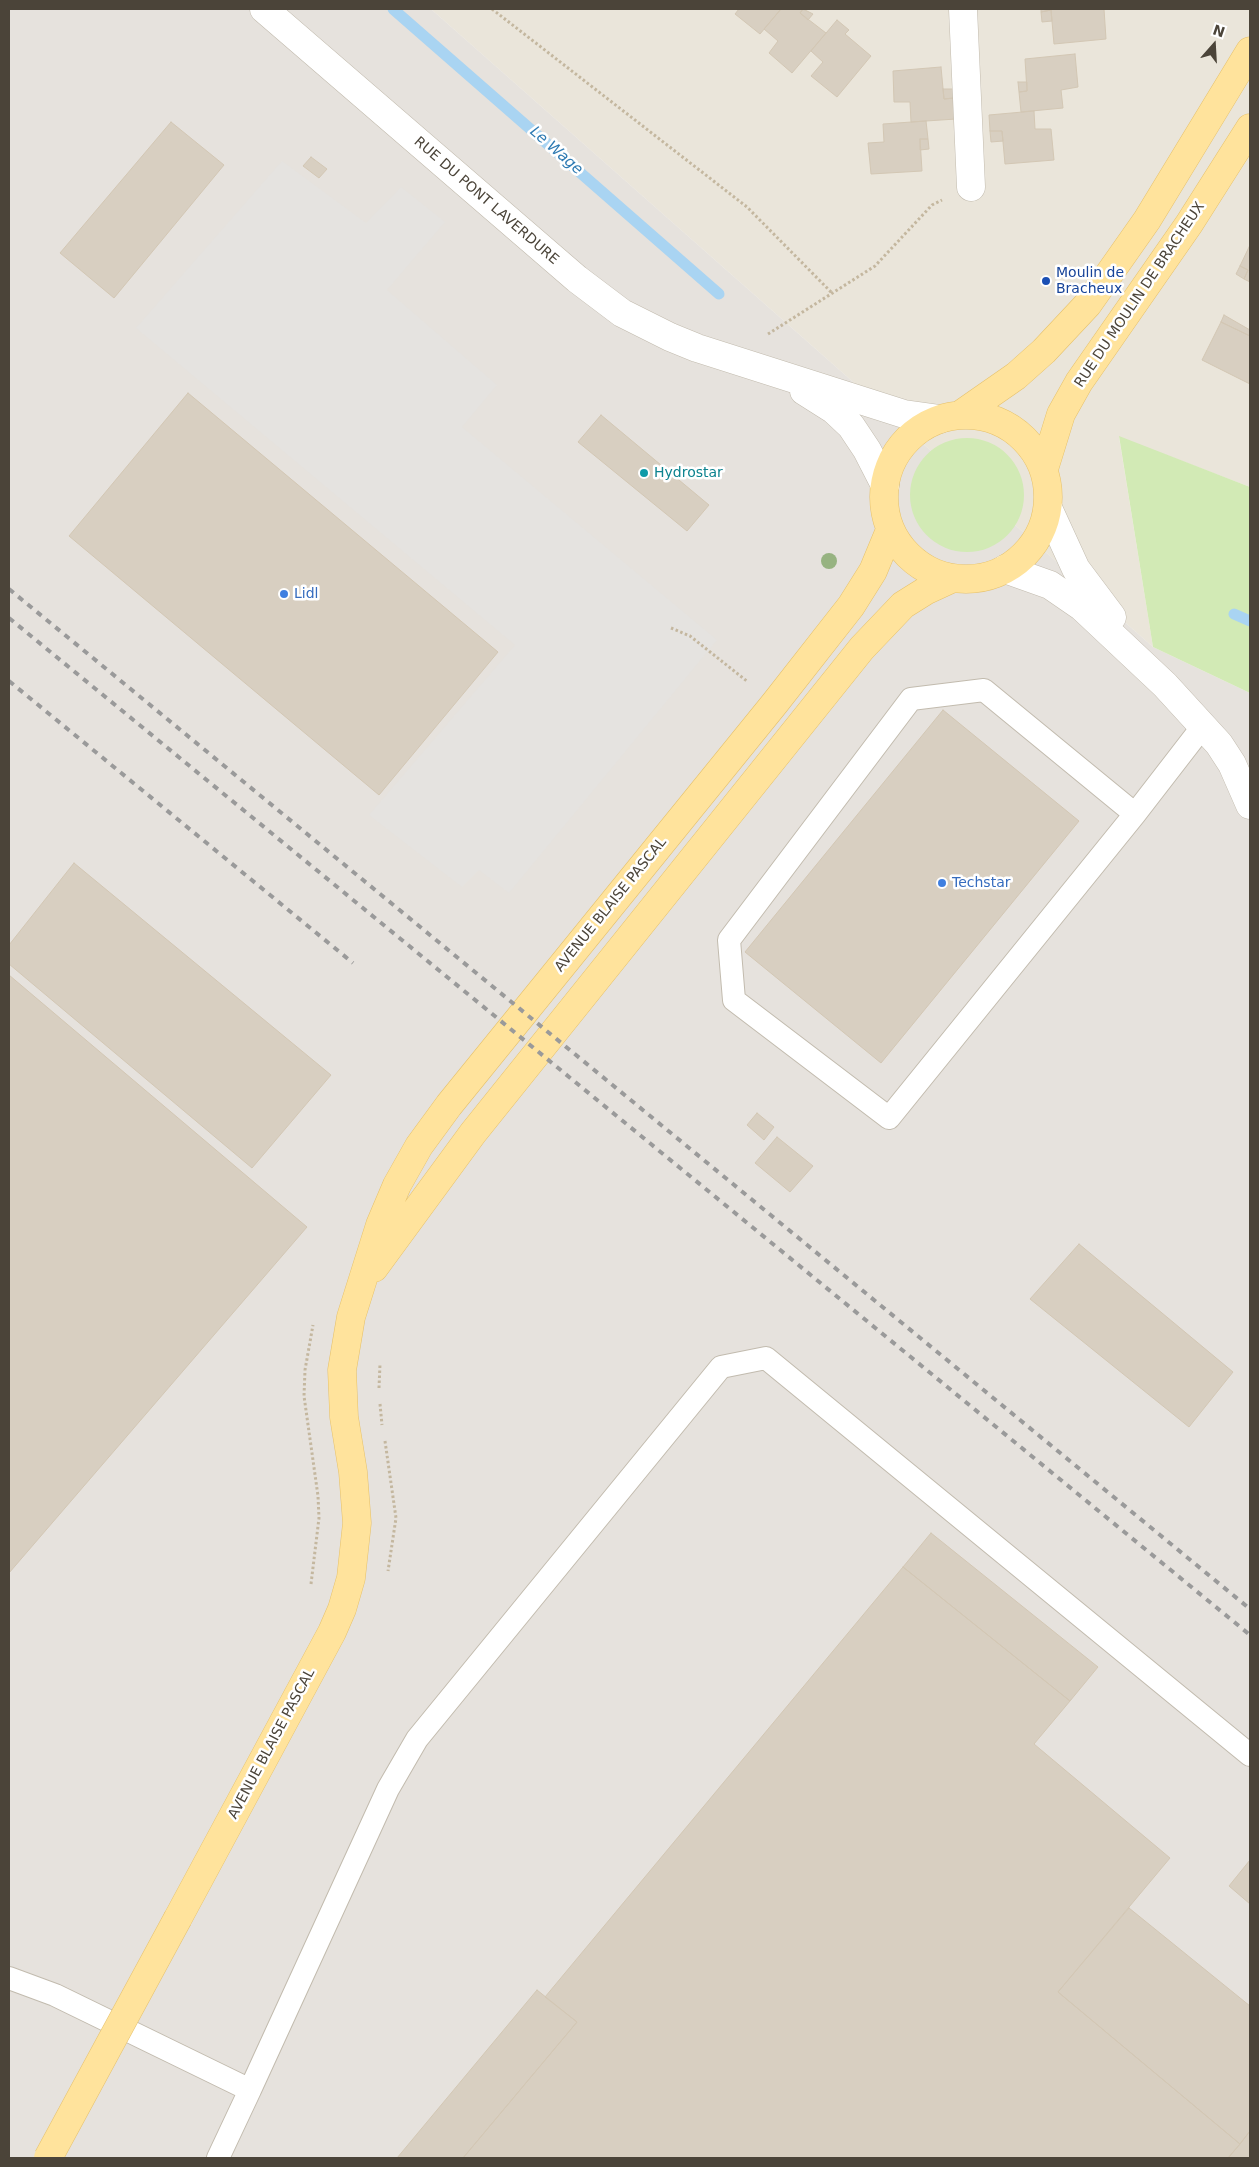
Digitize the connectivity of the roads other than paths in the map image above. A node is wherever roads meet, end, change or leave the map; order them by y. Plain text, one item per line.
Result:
1 (264, 9) edge
2 (963, 9) edge
3 (1250, 51) edge
4 (1250, 128) edge
5 (971, 187) road end
6 (729, 358) junction
7 (950, 417) junction
8 (1044, 469) junction
9 (884, 485) junction
10 (1048, 508) junction
11 (890, 530) junction
12 (1005, 569) junction
13 (952, 578) junction
14 (1165, 685) junction
15 (1203, 726) junction
16 (1250, 805) edge
17 (1135, 814) junction
18 (358, 1295) junction
19 (1250, 1755) edge
20 (9, 1978) edge
21 (250, 2090) junction
22 (48, 2158) edge
23 (218, 2158) edge

1 - 6 street, RUE DU PONT LAVERDURE
2 - 5 street
3 - 7 main road
4 - 8 main road, RUE DU MOULIN DE BRACHEUX
6 - 7 street, RUE DU PONT LAVERDURE
6 - 9 street, RUE DU PONT LAVERDURE
7 - 8 main road
7 - 9 main road
8 - 10 main road
9 - 11 main road
10 - 12 main road
10 - 14 street
11 - 13 main road
11 - 18 main road, AVENUE BLAISE PASCAL
12 - 13 main road
12 - 14 street
13 - 18 main road, AVENUE BLAISE PASCAL
14 - 15 street
15 - 16 street
15 - 17 lane
17 - 17 lane
18 - 22 main road, AVENUE BLAISE PASCAL, bridge
19 - 21 lane
20 - 21 lane
21 - 23 lane

